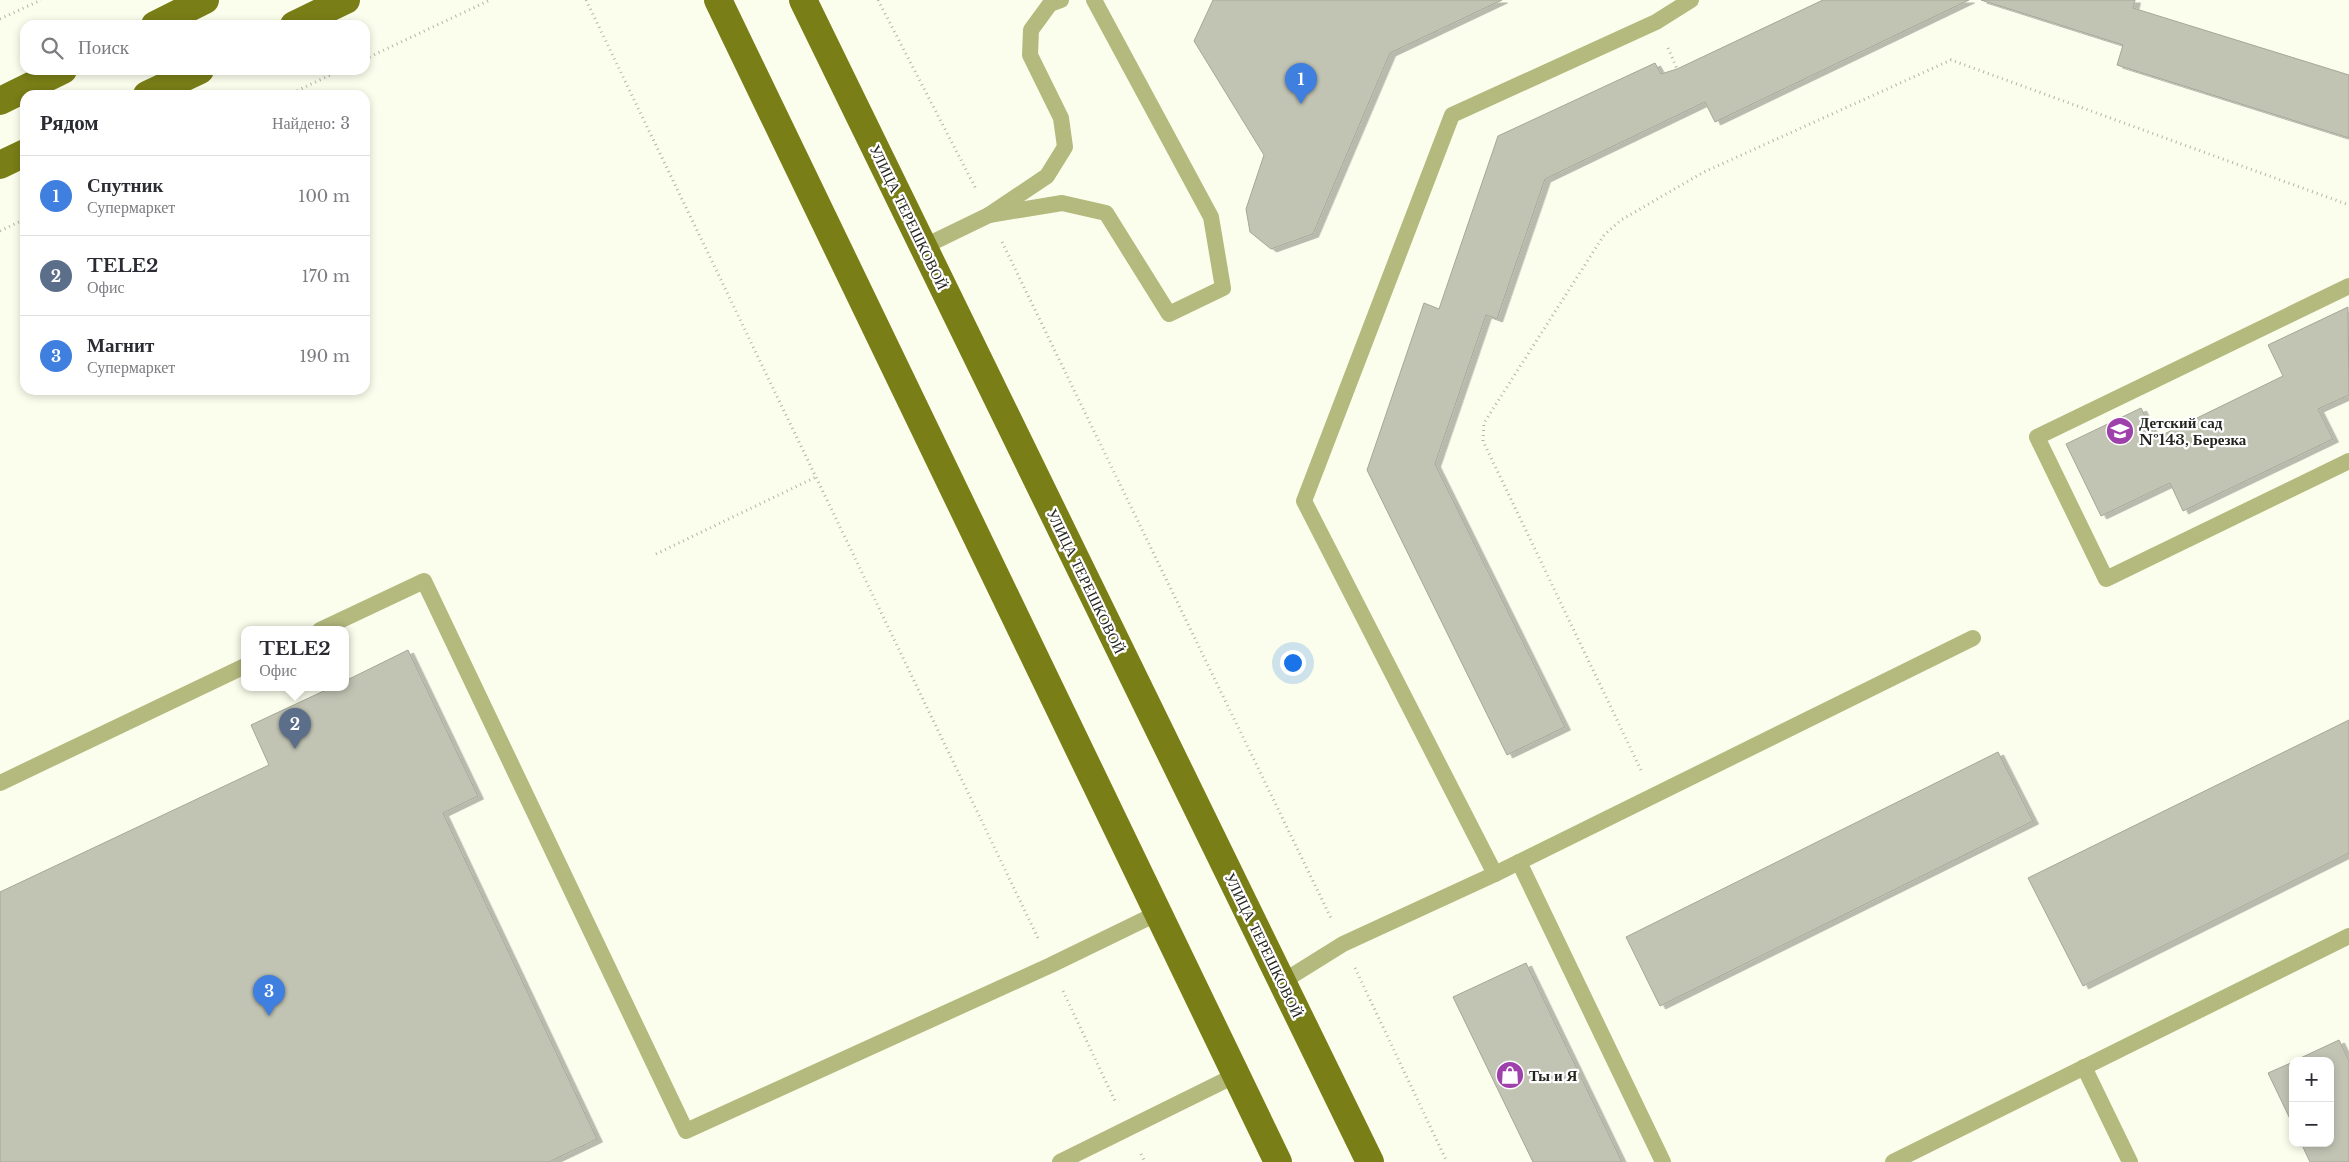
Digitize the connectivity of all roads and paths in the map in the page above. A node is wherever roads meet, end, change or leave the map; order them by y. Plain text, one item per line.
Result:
1 (41, 0) edge
2 (205, 0) edge
3 (346, 0) edge
4 (490, 0) edge
5 (586, 0) edge
6 (718, 0) edge
7 (803, 0) edge
8 (878, 0) edge
9 (1094, 0) edge
10 (1691, 0) edge
11 (1054, 1) edge
12 (0, 19) edge
13 (164, 20) edge
14 (304, 20) edge
15 (370, 57) edge
16 (53, 75) edge
17 (189, 75) edge
18 (330, 75) edge
19 (22, 90) edge
20 (158, 90) edge
21 (299, 90) edge
22 (20, 91) edge
23 (0, 101) edge
24 (20, 156) edge
25 (0, 166) edge
26 (2349, 205) edge
27 (989, 215) junction
28 (20, 221) edge
29 (0, 231) edge
30 (923, 247) junction
31 (2349, 286) edge
32 (2349, 461) edge
33 (816, 478) junction
34 (656, 554) dead end
35 (328, 626) edge
36 (1973, 638) dead end
37 (241, 668) edge
38 (0, 783) edge
39 (1654, 795) junction
40 (1520, 862) junction
41 (1495, 874) junction
42 (1158, 914) junction
43 (2349, 936) edge
44 (1343, 944) junction
45 (1052, 966) junction
46 (1282, 982) junction
47 (2084, 1067) junction
48 (1236, 1076) junction
49 (1128, 1129) junction
50 (1060, 1162) edge
51 (1145, 1162) edge
52 (1278, 1162) edge
53 (1370, 1162) edge
54 (1447, 1162) edge
55 (1663, 1162) edge
56 (1893, 1162) edge
57 (2130, 1162) edge

1 - 12 path
2 - 13 main road
3 - 14 main road
4 - 15 path
5 - 33 path
6 - 42 main road
7 - 30 main road, УЛИЦА ТЕРЕШКОВОЙ
8 - 27 path
9 - 27 lane
10 - 41 lane
11 - 27 lane
16 - 19 main road
17 - 20 main road
18 - 21 path
22 - 23 main road
24 - 25 main road
26 - 39 path
27 - 30 lane
27 - 44 path
28 - 29 path
30 - 46 main road, УЛИЦА ТЕРЕШКОВОЙ
31 - 32 lane
33 - 34 path
33 - 45 path
35 - 45 lane
36 - 39 lane
37 - 38 lane
39 - 40 lane
40 - 41 lane
40 - 55 lane
41 - 44 lane
42 - 45 lane
42 - 48 main road
43 - 47 lane
44 - 46 lane
44 - 54 path
45 - 49 path
46 - 53 main road, УЛИЦА ТЕРЕШКОВОЙ
47 - 56 lane
47 - 57 lane
48 - 49 lane
48 - 52 main road
49 - 50 lane
49 - 51 path

